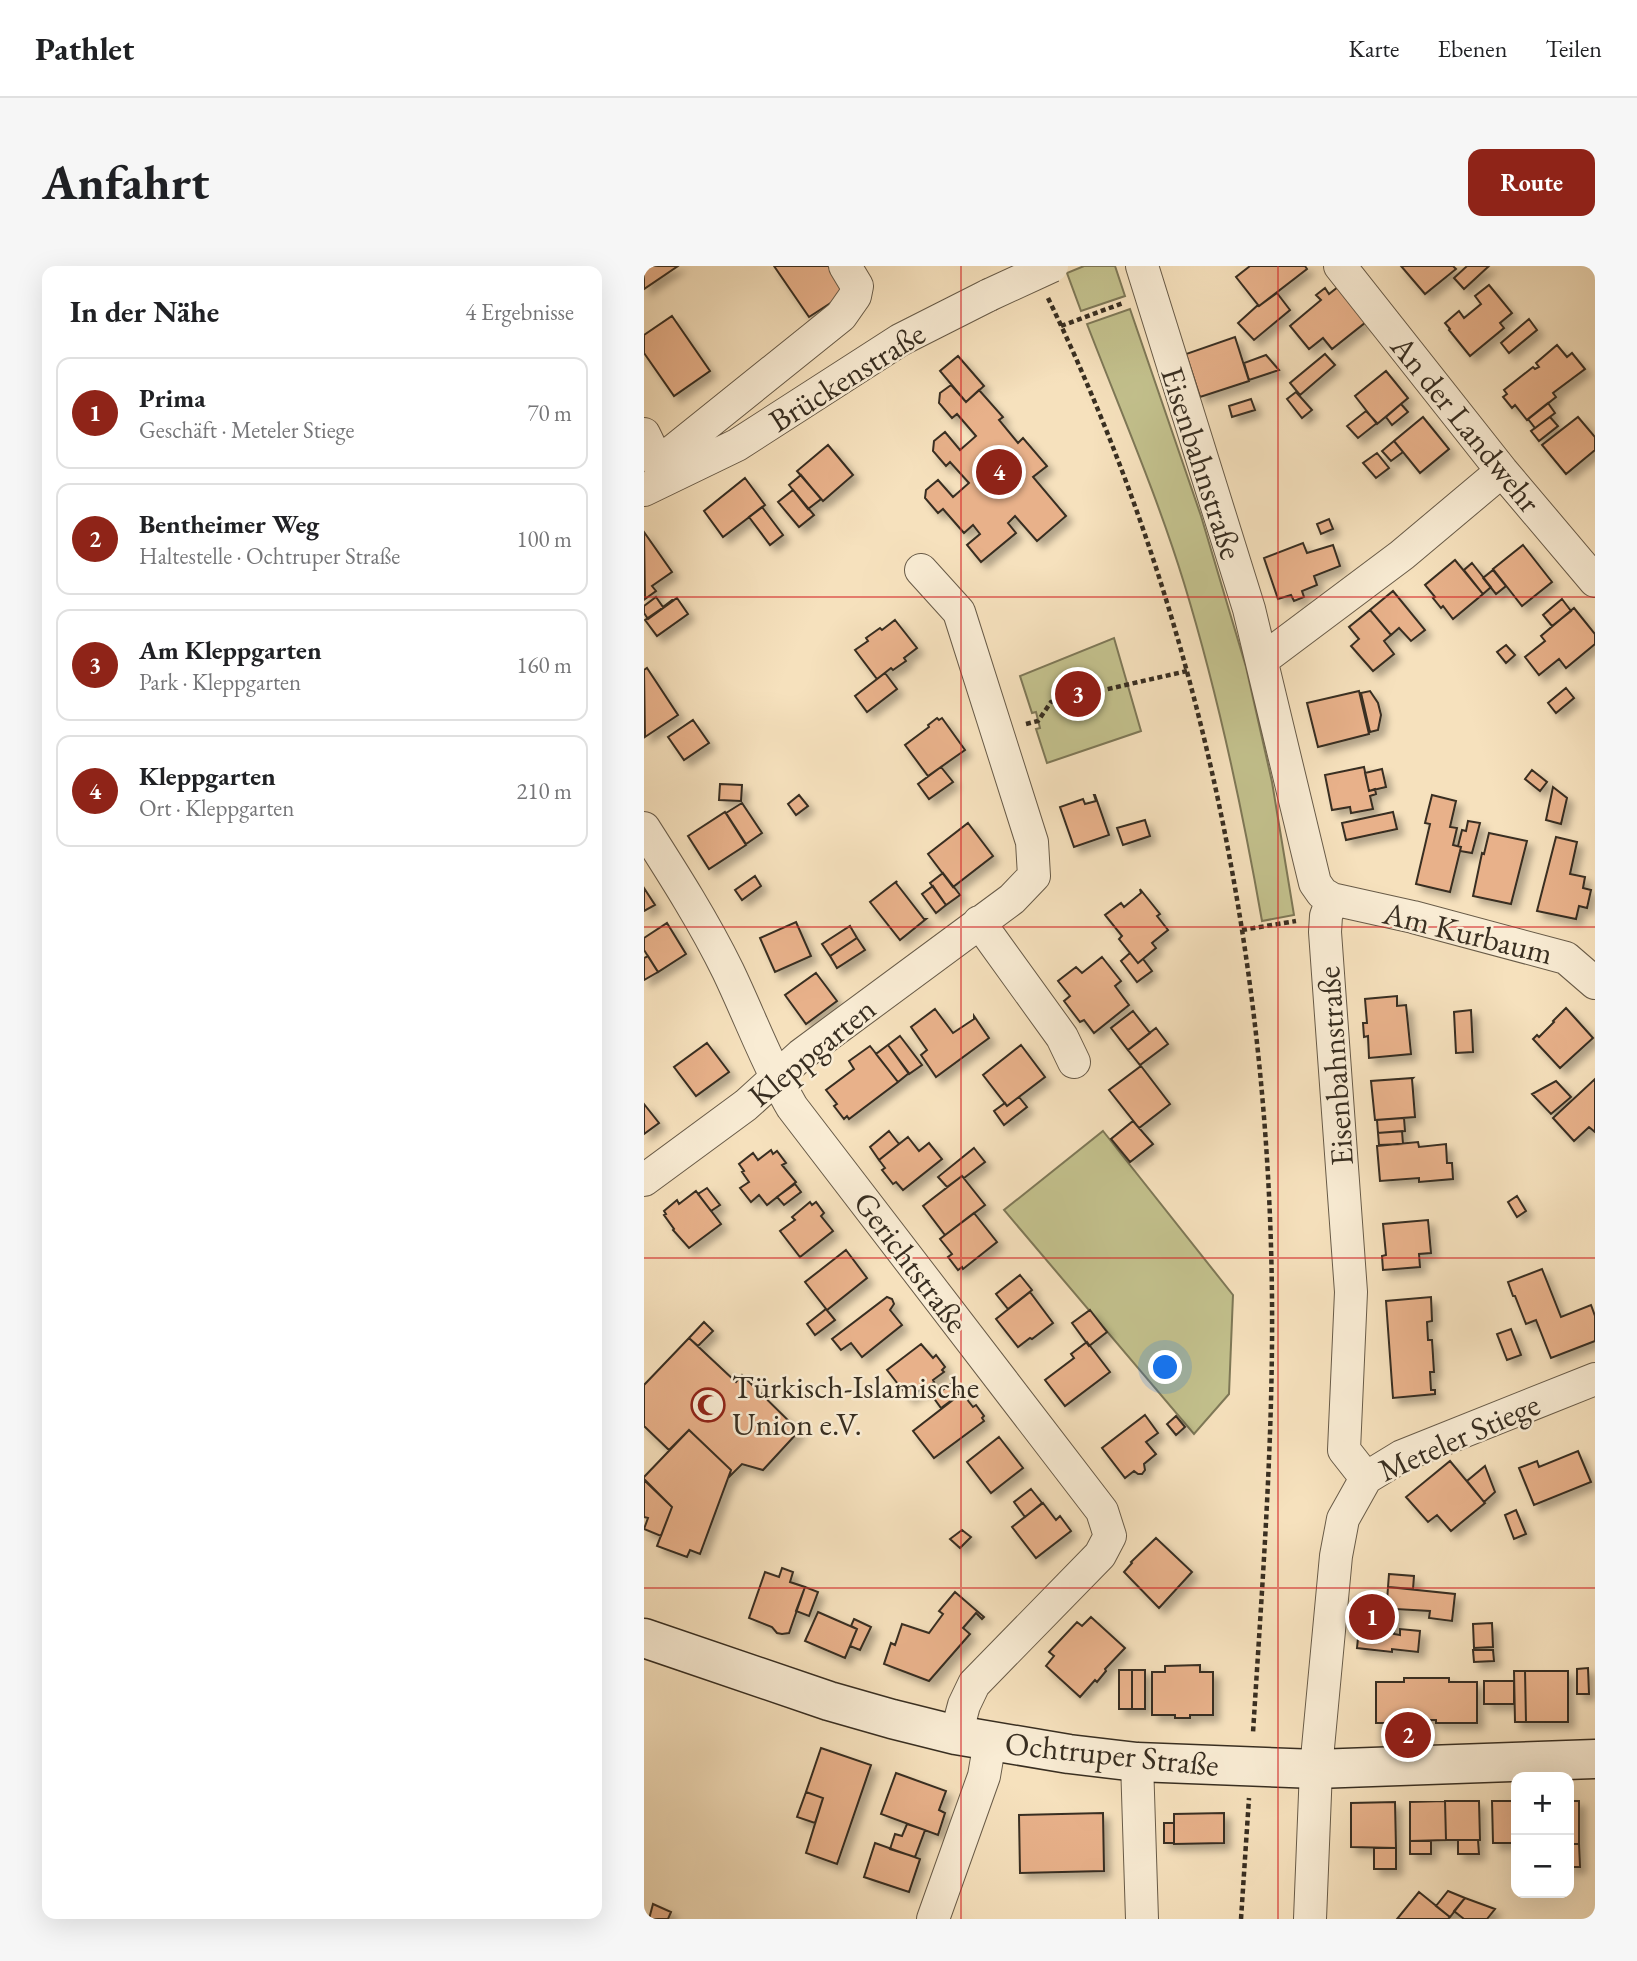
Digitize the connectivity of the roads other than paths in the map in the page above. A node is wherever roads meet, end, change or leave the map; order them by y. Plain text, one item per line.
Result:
1 (845, 266) edge
2 (1142, 266) edge
3 (1340, 266) edge
4 (1048, 278) edge
5 (644, 434) edge
6 (1502, 471) junction
7 (655, 485) edge
8 (921, 570) dead end
9 (1594, 577) edge
10 (1262, 660) junction
11 (644, 828) edge
12 (1332, 899) junction
13 (979, 922) junction
14 (1595, 983) edge
15 (1074, 1062) dead end
16 (776, 1080) junction
17 (644, 1180) edge
18 (1595, 1379) edge
19 (1366, 1478) junction
20 (644, 1638) edge
21 (973, 1738) junction
22 (1595, 1759) edge
23 (1137, 1762) junction
24 (1316, 1769) junction
25 (933, 1919) edge
26 (1142, 1919) edge
27 (1310, 1919) edge

1 - 7 street
2 - 10 street, Eisenbahnstraße
3 - 6 street, An der Landwehr
4 - 7 street, Brückenstraße, bridge
5 - 7 street
6 - 9 street, An der Landwehr
6 - 10 street
8 - 13 street, Kleppgarten
10 - 12 street, Eisenbahnstraße
11 - 16 street, Gerichtstraße
12 - 14 street, Am Kurbaum
12 - 19 street, Eisenbahnstraße
13 - 15 street
13 - 16 street, Kleppgarten
16 - 17 street, Kleppgarten
16 - 21 street, Gerichtstraße
18 - 19 street, Meteler Stiege
19 - 24 street, Meteler Stiege
20 - 21 main road, Ochtruper Straße
21 - 23 main road, Ochtruper Straße
21 - 25 street, Gerichtstraße
22 - 24 main road, Ochtruper Straße
23 - 24 main road, Ochtruper Straße
23 - 26 street
24 - 27 street, Meteler Stiege

